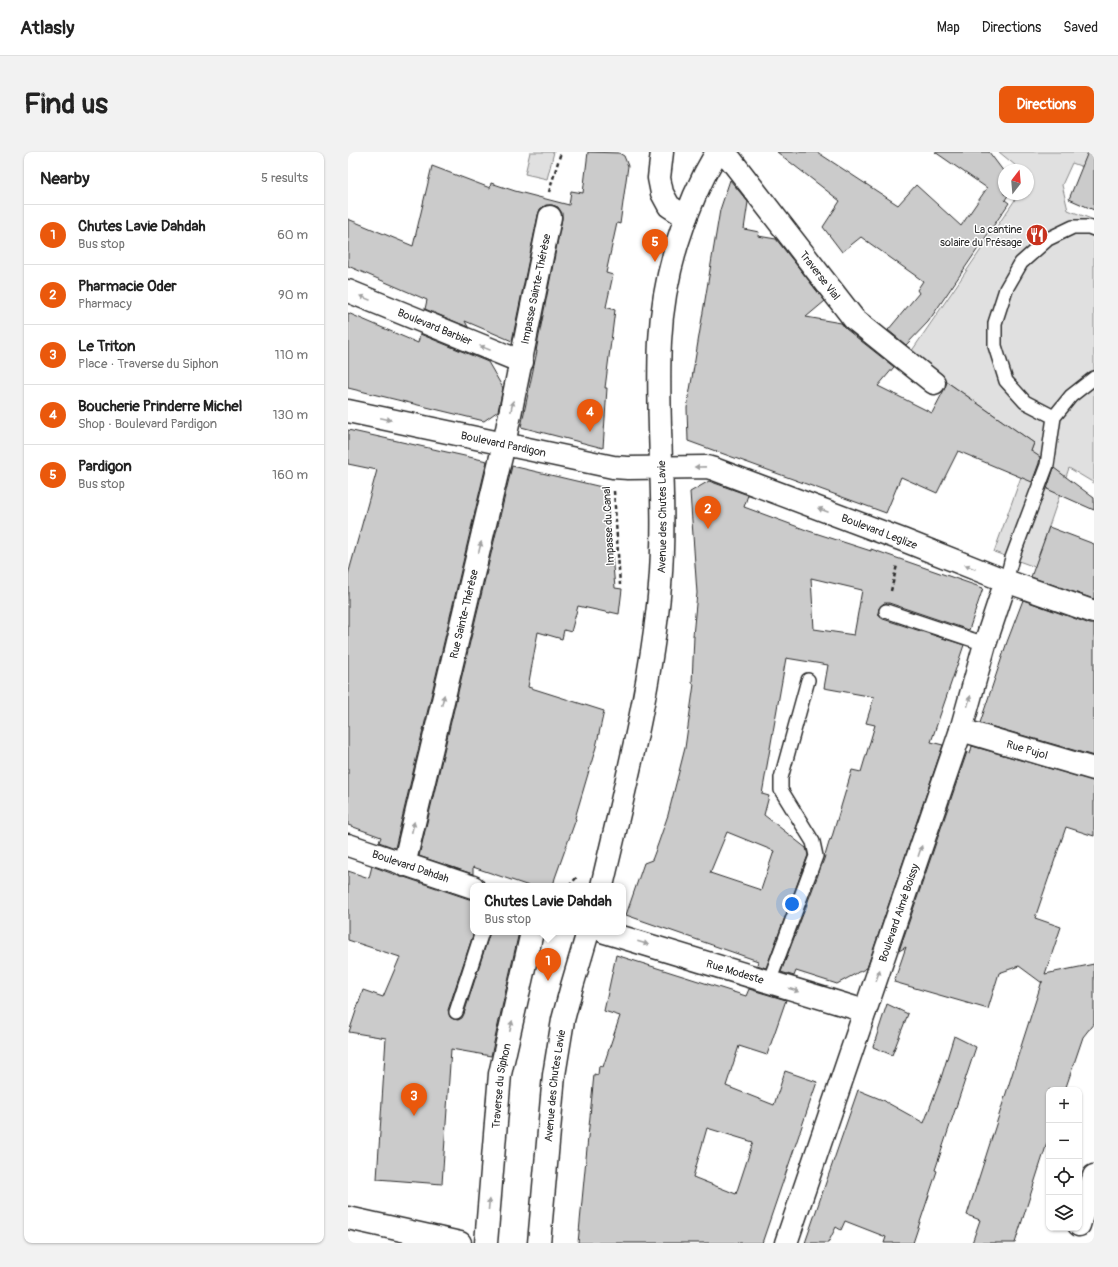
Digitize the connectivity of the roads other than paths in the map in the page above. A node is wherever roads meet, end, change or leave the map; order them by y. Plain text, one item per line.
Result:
1 (662, 152) edge
2 (717, 152) edge
3 (722, 152) edge
4 (550, 217) road end
5 (686, 217) junction
6 (1094, 229) edge
7 (348, 291) edge
8 (522, 362) junction
9 (1094, 378) edge
10 (934, 383) dead end
11 (348, 411) edge
12 (1054, 417) junction
13 (504, 444) junction
14 (661, 468) junction
15 (1006, 581) junction
16 (886, 611) road end
17 (1094, 612) edge
18 (985, 644) junction
19 (808, 680) dead end
20 (961, 730) junction
21 (1094, 769) edge
22 (348, 845) edge
23 (404, 865) junction
24 (603, 883) edge
25 (470, 886) edge
26 (481, 935) edge
27 (531, 935) edge
28 (587, 935) edge
29 (615, 935) edge
30 (769, 982) junction
31 (865, 1011) junction
32 (456, 1012) dead end
33 (1094, 1176) edge
34 (1082, 1217) edge
35 (348, 1218) edge
36 (1078, 1231) edge
37 (460, 1243) edge
38 (486, 1243) edge
39 (538, 1243) edge
40 (786, 1243) edge
41 (1074, 1243) edge

1 - 5 street
2 - 5 street, Avenue des Chutes Lavie
3 - 10 street, Traverse Vial
4 - 8 street, Impasse Sainte-Thérèse
5 - 14 street, Avenue des Chutes Lavie
6 - 12 lane
8 -> 7 street, Boulevard Barbier
13 -> 8 street, Rue Sainte-Thérèse
9 - 12 lane
11 -> 13 street, Boulevard Pardigon
12 - 15 lane
13 - 14 street, Boulevard Pardigon
23 -> 13 street, Rue Sainte-Thérèse
15 -> 14 street, Boulevard Leglize
14 - 24 street, Avenue des Chutes Lavie
15 - 17 street, Boulevard Leglize
15 - 18 street, Boulevard Aimé Boissy
16 - 18 lane
20 -> 18 street, Boulevard Aimé Boissy
19 - 30 lane
20 - 21 street, Rue Pujol
31 -> 20 street, Boulevard Aimé Boissy
22 - 23 street, Boulevard Dahdah
23 - 25 street, Boulevard Dahdah
26 - 32 lane
38 -> 27 street, Traverse du Siphon
28 - 39 street, Avenue des Chutes Lavie
29 -> 30 street, Rue Modeste
30 -> 31 street, Rue Modeste
31 - 40 street, Boulevard Aimé Boissy
33 - 34 street
35 - 37 street
36 - 41 street

